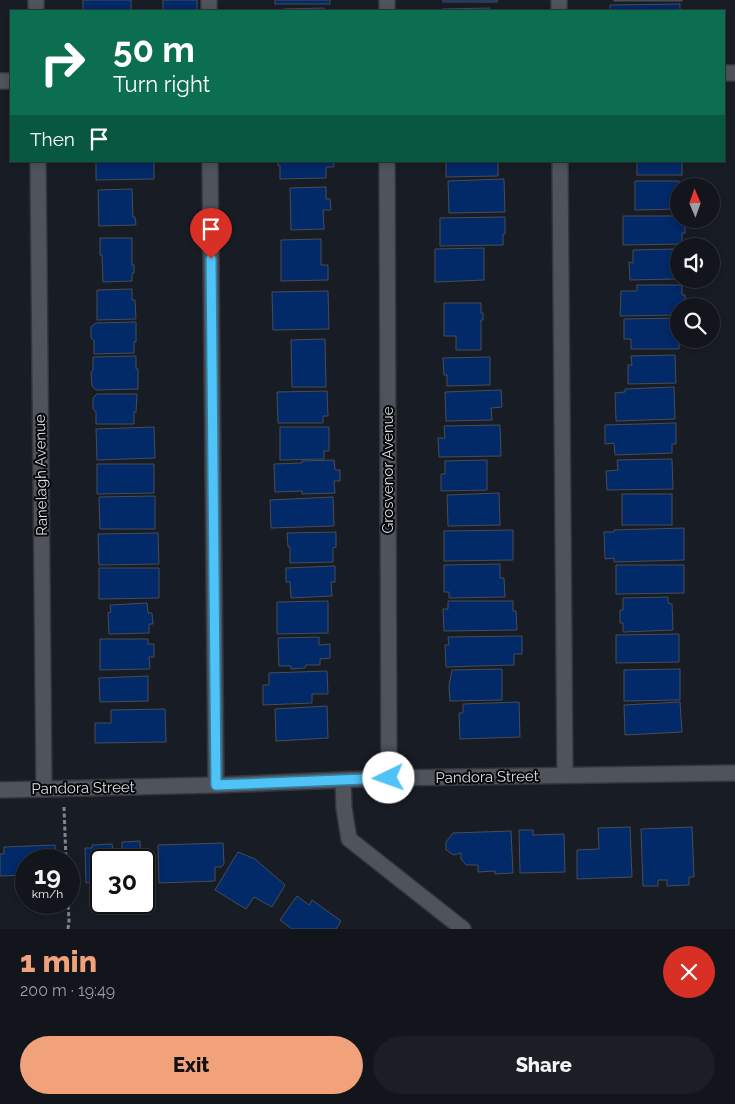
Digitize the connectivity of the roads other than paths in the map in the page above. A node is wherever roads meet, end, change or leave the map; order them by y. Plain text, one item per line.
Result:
1 (38, 162) edge
2 (210, 162) edge
3 (386, 162) edge
4 (560, 162) edge
5 (735, 773) edge
6 (565, 775) junction
7 (389, 778) junction
8 (343, 780) junction
9 (216, 785) junction
10 (44, 789) junction
11 (0, 790) edge
12 (464, 929) edge

1 - 10 street, Ranelagh Avenue
2 - 9 street
3 - 7 street, Grosvenor Avenue
4 - 6 street
5 - 6 street, Pandora Street
6 - 7 street, Pandora Street
7 - 8 street, Pandora Street
8 - 9 street, Pandora Street
8 - 12 street
9 - 10 street, Pandora Street
10 - 11 street, Pandora Street

